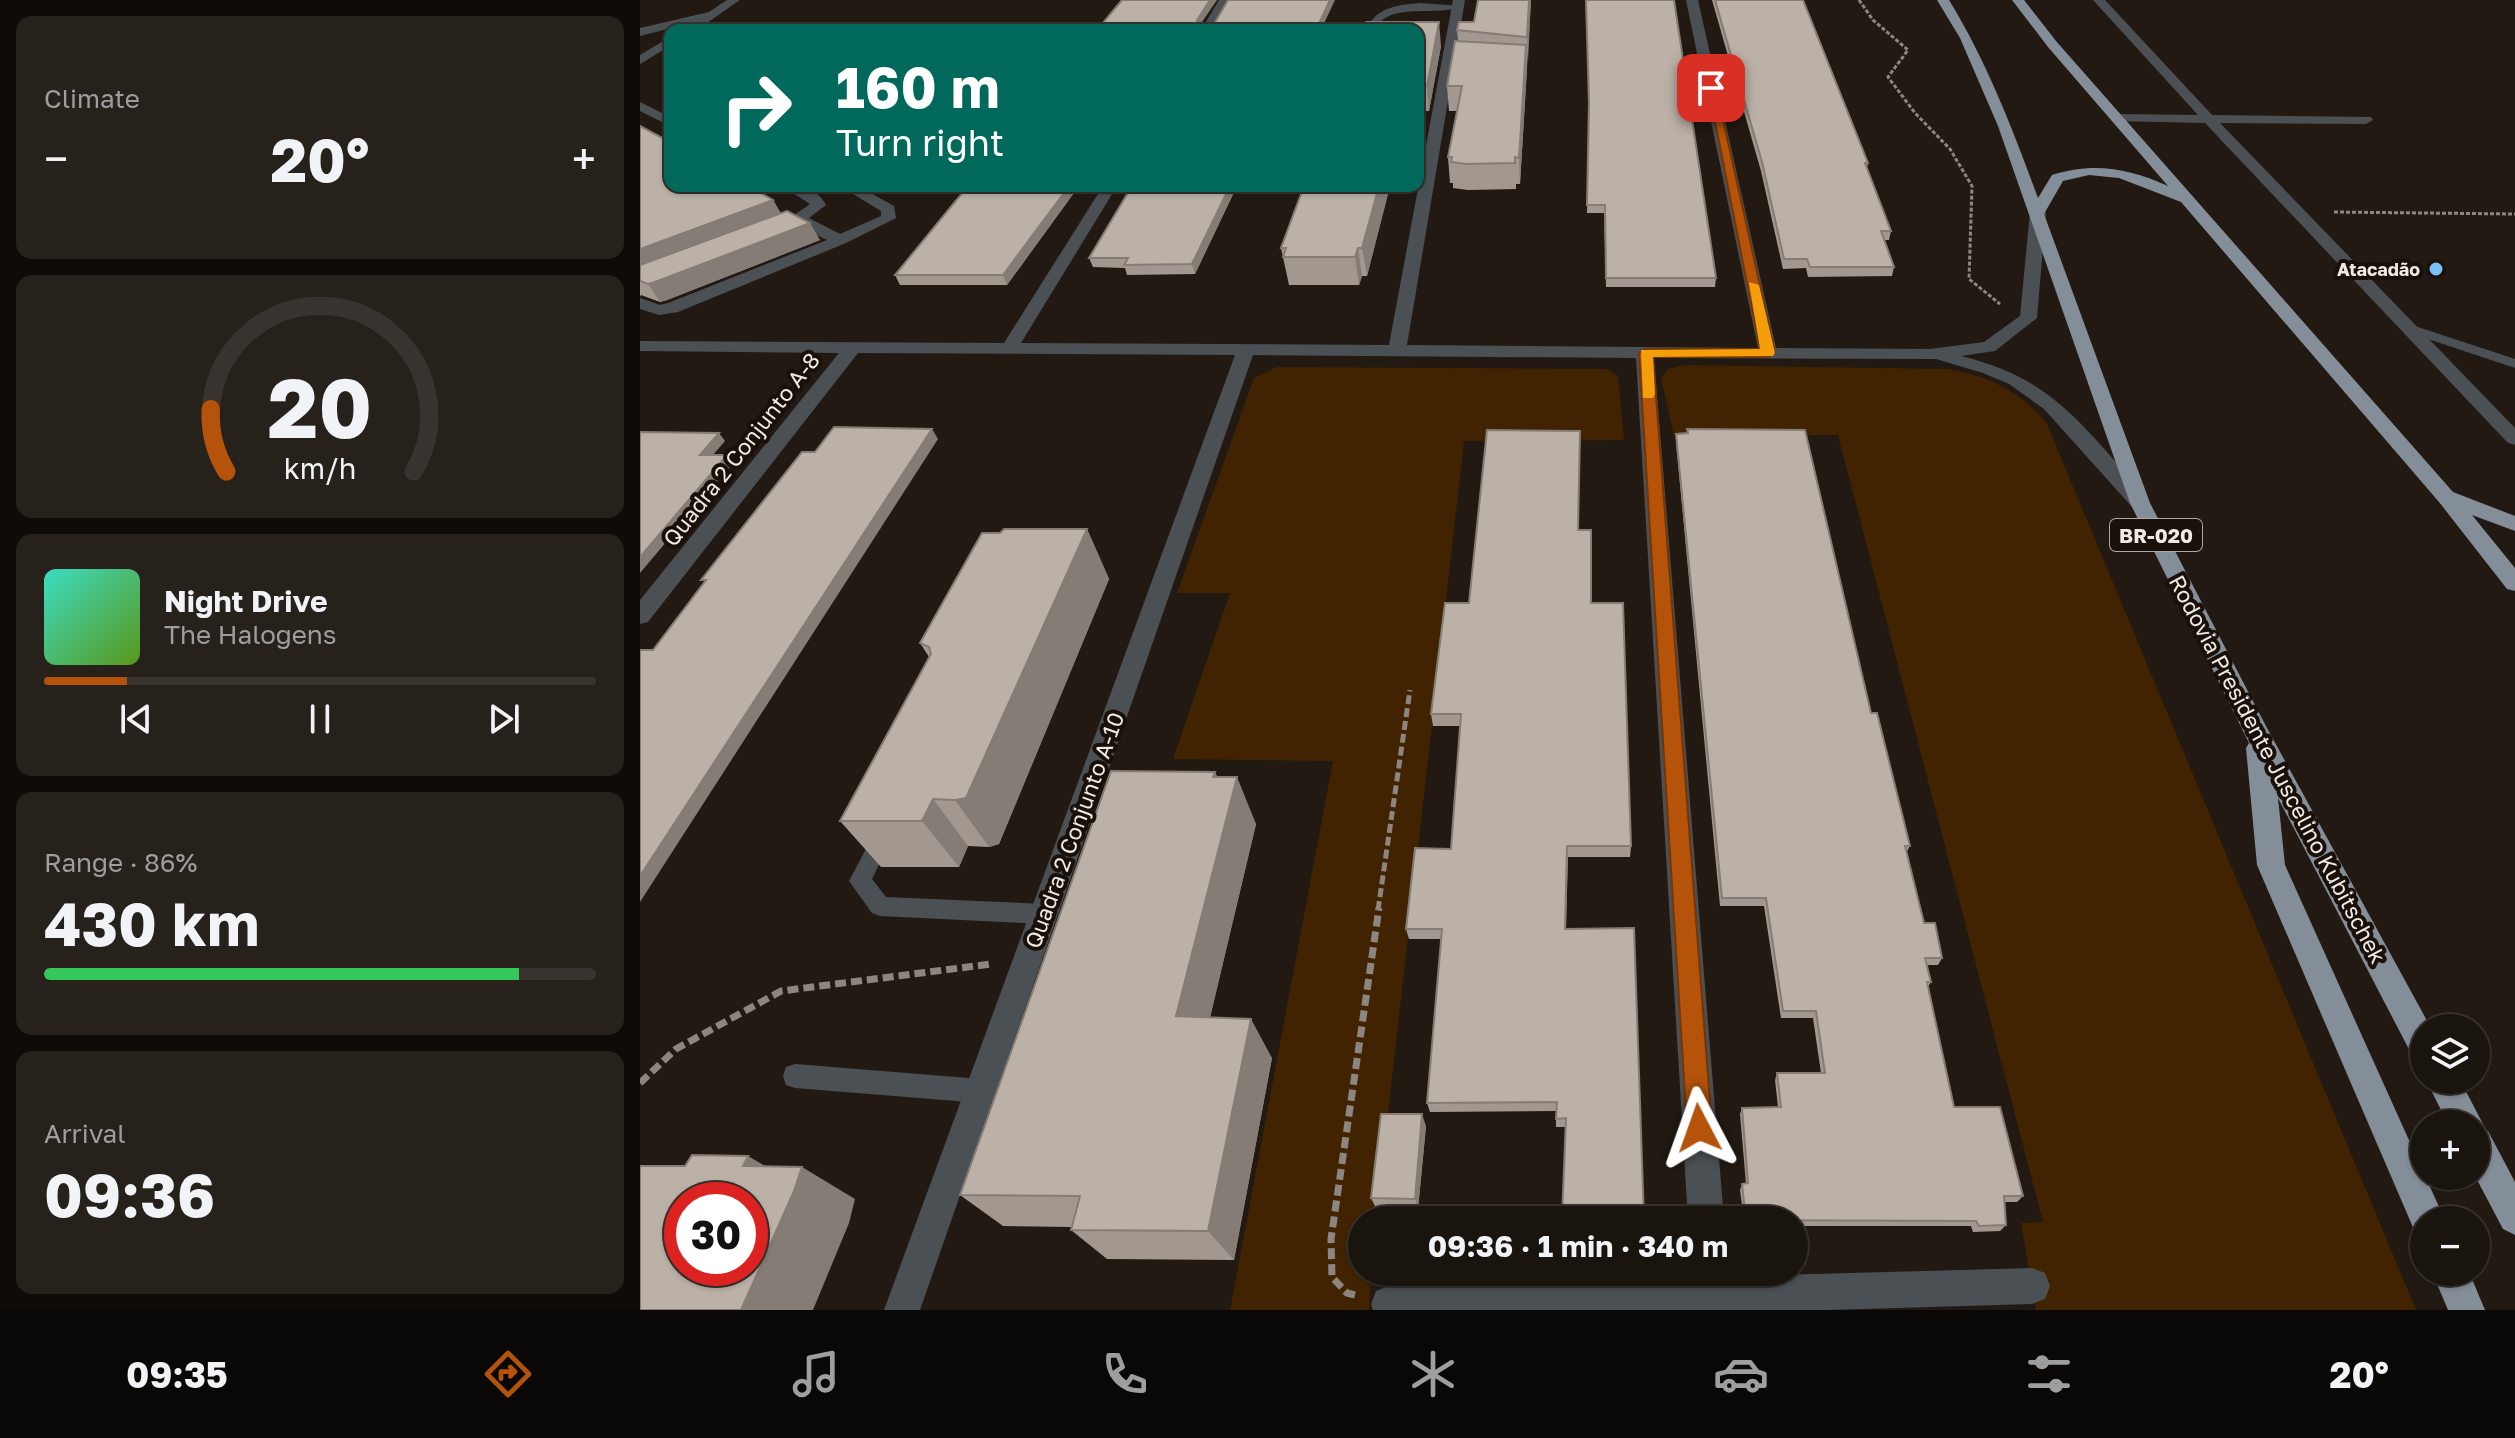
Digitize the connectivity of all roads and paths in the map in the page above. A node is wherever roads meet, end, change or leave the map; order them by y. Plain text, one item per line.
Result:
1 (734, 0) edge
2 (1225, 0) edge
3 (1692, 0) edge
4 (1859, 0) edge
5 (1943, 0) edge
6 (2018, 0) edge
7 (2099, 0) edge
8 (1458, 3) edge
9 (714, 14) junction
10 (673, 24) edge
11 (698, 24) edge
12 (1211, 24) edge
13 (1370, 24) edge
14 (664, 26) edge
15 (640, 32) edge
16 (664, 45) edge
17 (640, 60) edge
18 (644, 111) edge
19 (2207, 117) junction
20 (2117, 118) junction
21 (664, 119) edge
22 (2366, 120) dead end
23 (1424, 167) edge
24 (801, 192) edge
25 (810, 192) edge
26 (858, 192) edge
27 (1106, 192) edge
28 (1420, 192) edge
29 (805, 194) junction
30 (2197, 207) junction
31 (2038, 212) junction
32 (2297, 212) junction
33 (2515, 214) edge
34 (798, 219) junction
35 (755, 235) edge
36 (840, 240) junction
37 (640, 303) edge
38 (2019, 325) junction
39 (2409, 328) junction
40 (648, 347) edge
41 (851, 350) junction
42 (1008, 350) junction
43 (1245, 351) junction
44 (1397, 351) junction
45 (1645, 353) junction
46 (1768, 353) junction
47 (1930, 354) junction
48 (640, 363) edge
49 (2515, 364) edge
50 (2515, 439) edge
51 (2446, 497) junction
52 (2140, 503) junction
53 (2515, 524) edge
54 (2515, 583) edge
55 (640, 616) edge
56 (1410, 690) dead end
57 (2257, 734) junction
58 (888, 826) edge
59 (1044, 914) junction
60 (1028, 960) junction
61 (2410, 1020) edge
62 (795, 1076) dead end
63 (640, 1083) edge
64 (981, 1091) junction
65 (2490, 1170) edge
66 (1705, 1206) edge
67 (2421, 1206) edge
68 (2515, 1217) edge
69 (1808, 1284) edge
70 (1664, 1286) edge
71 (2032, 1286) dead end
72 (2456, 1286) edge
73 (1389, 1304) joint
74 (902, 1310) edge
75 (2467, 1310) edge

1 - 9 street
2 - 12 street
3 - 46 street
4 - 38 path
5 - 31 highway, Rodovia Presidente Juscelino Kubitschek / BR-020
6 - 20 highway
7 - 19 street
8 - 13 lane
8 - 23 street
9 - 10 street
9 - 11 street
14 - 15 street
16 - 17 street
18 - 21 street
19 - 20 street
19 - 22 street
19 - 32 street
20 - 30 highway
24 - 29 street
25 - 29 street
26 - 36 street
27 - 42 street
28 - 44 street
29 - 34 street
30 - 31 highway
30 - 51 highway
31 - 38 street
31 - 52 highway, Rodovia Presidente Juscelino Kubitschek / BR-020
32 - 33 path
32 - 39 street
34 - 35 street
34 - 36 street
36 - 37 street
38 - 47 street
39 - 49 lane
39 - 50 street
40 - 41 street
40 - 48 street
41 - 42 street
41 - 55 street, Quadra 2 Conjunto A-8
42 - 43 street
43 - 44 street
43 - 59 street, Quadra 2 Conjunto A-10
44 - 45 street
45 - 46 street
45 - 66 street
46 - 47 street
47 - 52 street
51 - 53 highway
51 - 54 highway
52 - 57 highway, Rodovia Presidente Juscelino Kubitschek / BR-020
56 - 73 path
57 - 61 highway, Rodovia Presidente Juscelino Kubitschek / BR-020
57 - 67 highway
58 - 59 lane
59 - 60 street, Quadra 2 Conjunto A-10
60 - 63 path
60 - 64 street, Quadra 2 Conjunto A-10
62 - 64 lane
64 - 74 street, Quadra 2 Conjunto A-10
65 - 68 highway
69 - 71 street
70 - 73 street
72 - 75 highway

